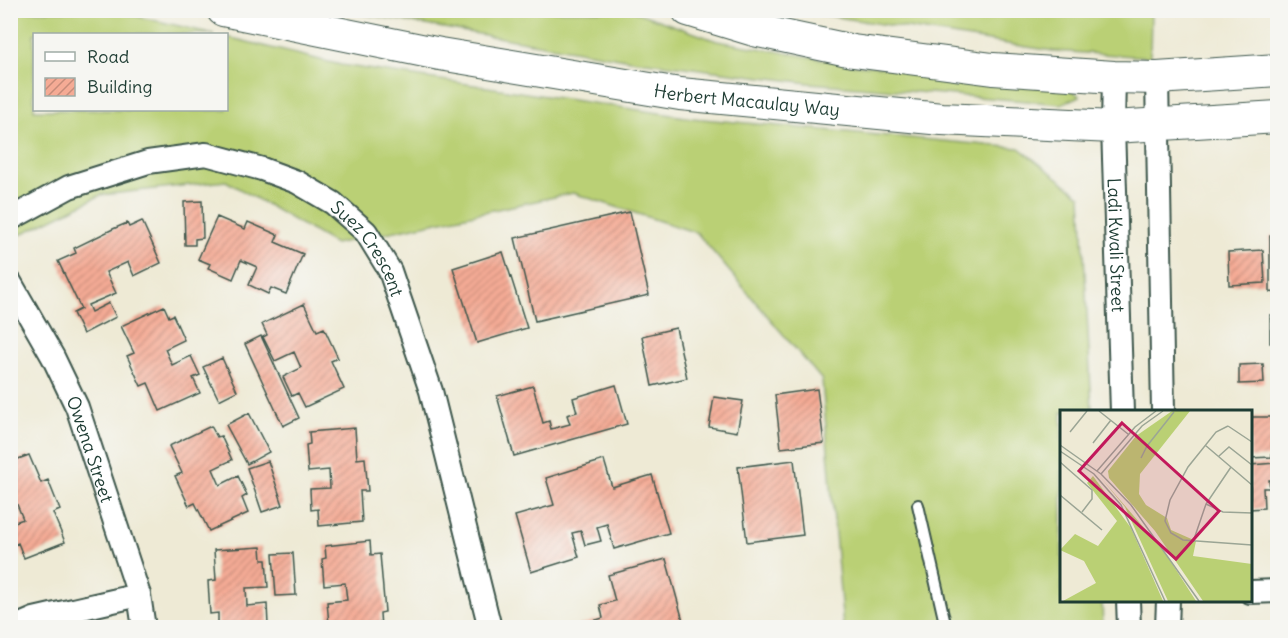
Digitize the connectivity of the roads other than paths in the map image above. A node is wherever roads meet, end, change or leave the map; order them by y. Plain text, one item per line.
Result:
1 (223, 10) edge
2 (688, 10) edge
3 (1278, 70) edge
4 (1114, 77) junction
5 (1157, 78) junction
6 (1278, 117) edge
7 (1157, 125) junction
8 (1113, 127) junction
9 (10, 219) edge
10 (10, 282) edge
11 (1122, 410) edge
12 (1163, 410) edge
13 (918, 505) dead end
14 (1278, 591) edge
15 (1252, 592) edge
16 (139, 595) junction
17 (1128, 602) edge
18 (1168, 602) edge
19 (13, 627) edge
20 (144, 627) edge
21 (490, 627) edge
22 (949, 627) edge
23 (1129, 627) edge
24 (1167, 627) edge

1 - 8 main road, Herbert Macaulay Way
2 - 4 main road
3 - 5 main road
4 - 5 main road
4 - 8 street, Ladi Kwali Street
5 - 7 street
6 - 7 main road, Herbert Macaulay Way
7 - 8 main road, Herbert Macaulay Way
7 - 12 street
8 - 11 street, Ladi Kwali Street
9 - 21 street, Suez Crescent
10 - 16 street, Owena Street
13 - 22 lane
14 - 15 street
16 - 19 street
16 - 20 street, Owena Street
17 - 23 street
18 - 24 street

